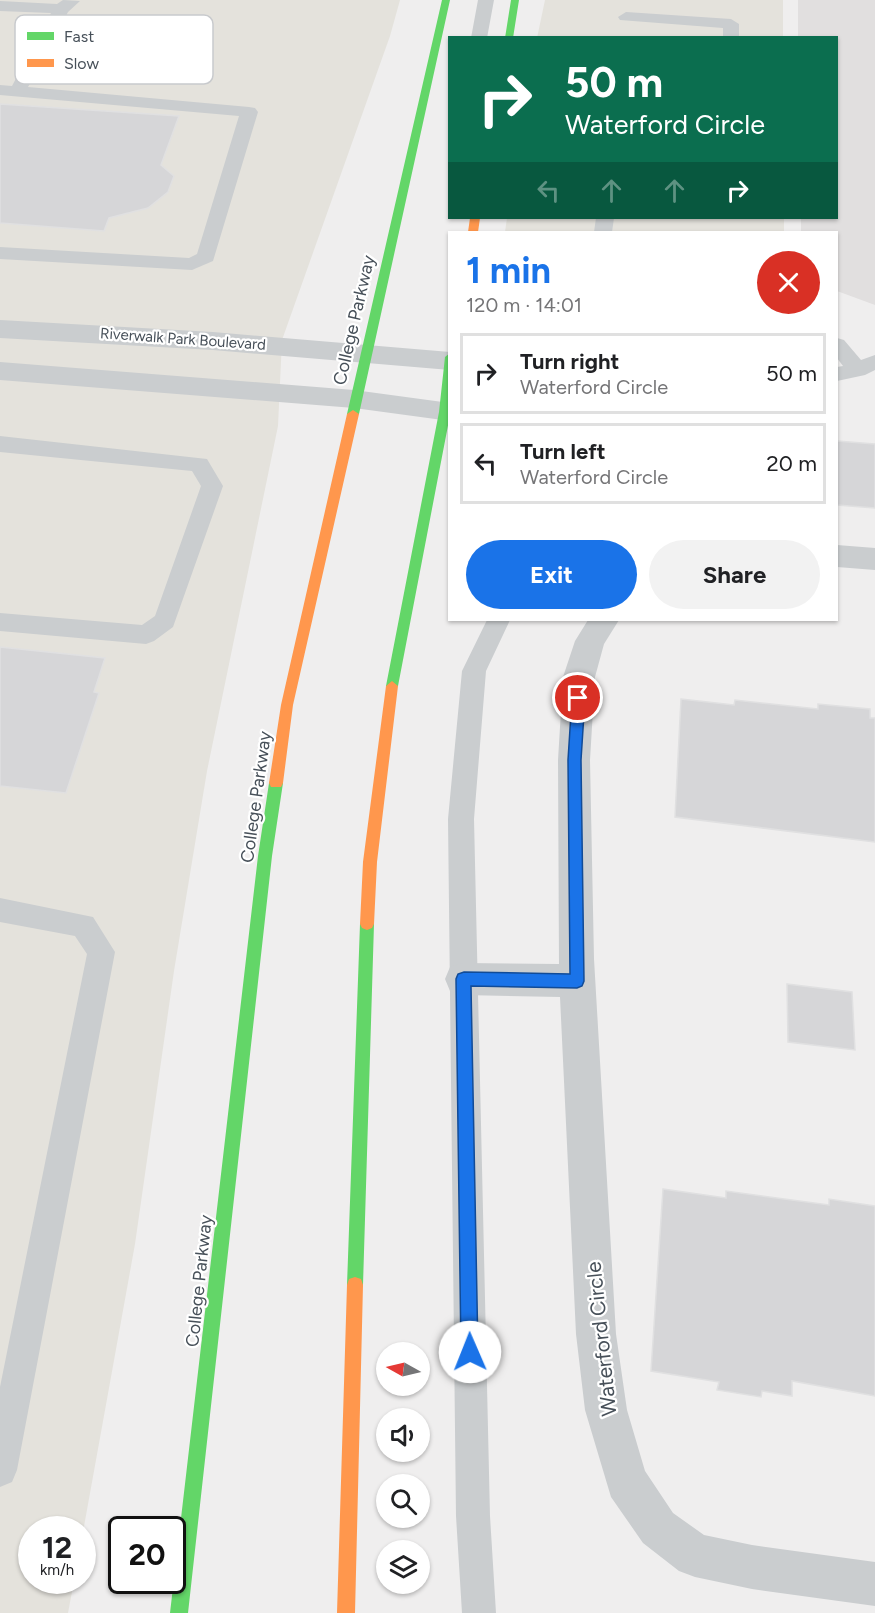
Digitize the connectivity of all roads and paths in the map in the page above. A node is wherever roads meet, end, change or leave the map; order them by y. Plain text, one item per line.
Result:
1 (446, 0) edge
2 (486, 0) edge
3 (515, 0) edge
4 (67, 5) edge
5 (0, 6) edge
6 (627, 8) edge
7 (478, 36) edge
8 (509, 36) edge
9 (624, 36) edge
10 (731, 36) edge
11 (9, 90) edge
12 (0, 254) edge
13 (0, 329) edge
14 (838, 346) edge
15 (366, 352) junction
16 (448, 360) edge
17 (866, 366) edge
18 (0, 371) edge
19 (838, 374) edge
20 (448, 395) edge
21 (354, 399) junction
22 (447, 412) edge
23 (0, 444) edge
24 (838, 556) edge
25 (875, 559) edge
26 (498, 621) edge
27 (603, 621) edge
28 (0, 622) edge
29 (0, 910) edge
30 (464, 979) junction
31 (577, 981) junction
32 (0, 1470) edge
33 (875, 1584) edge
34 (179, 1613) edge
35 (346, 1613) edge
36 (479, 1613) edge

1 - 15 main road, College Parkway
2 - 7 lane
3 - 8 main road
4 - 5 lane
6 - 9 lane
6 - 10 lane
11 - 12 lane
13 - 15 street, Riverwalk Park Boulevard
14 - 17 lane
15 - 16 street, Riverwalk Park Boulevard
15 - 21 main road, College Parkway
17 - 19 lane
18 - 21 street
20 - 22 main road
21 - 22 street
21 - 34 main road, College Parkway
22 - 35 main road
23 - 28 lane
24 - 25 street
26 - 30 lane
27 - 31 street, Waterford Circle
29 - 32 lane
30 - 31 street
30 - 36 lane
31 - 33 street, Waterford Circle

